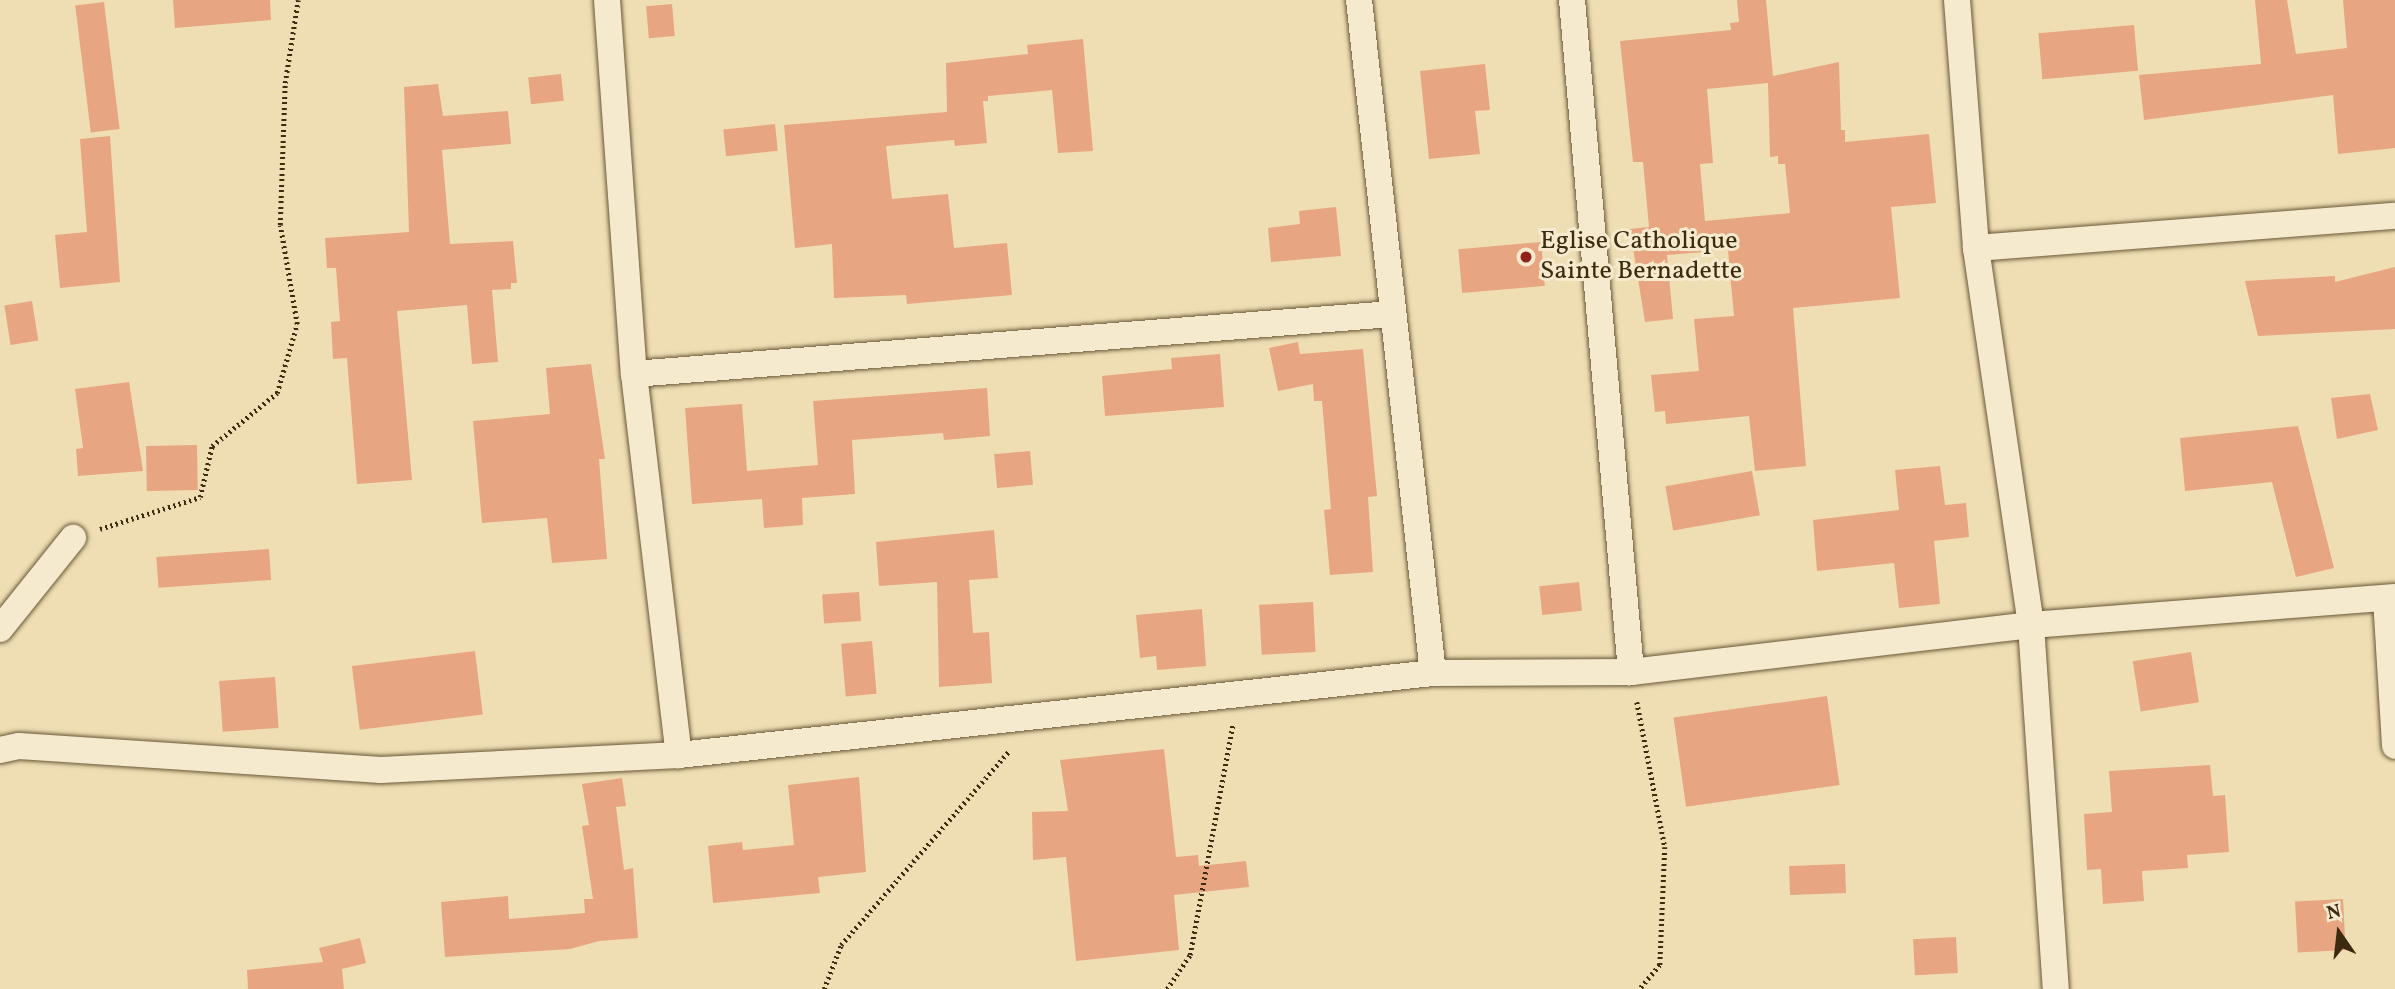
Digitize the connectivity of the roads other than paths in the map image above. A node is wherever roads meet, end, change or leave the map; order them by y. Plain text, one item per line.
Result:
1 (607, 0) edge
2 (1359, 0) edge
3 (1572, 0) edge
4 (1957, 0) edge
5 (2395, 216) edge
6 (1976, 248) junction
7 (1391, 314) junction
8 (634, 374) junction
9 (73, 538) road end
10 (2391, 598) edge
11 (2031, 625) junction
12 (0, 629) edge
13 (1632, 672) junction
14 (1433, 674) junction
15 (2395, 746) edge
16 (0, 750) edge
17 (679, 755) junction
18 (2056, 989) edge

1 - 8 street
2 - 7 street
3 - 13 street
4 - 6 street
5 - 6 street
6 - 11 street
7 - 8 street
7 - 14 street
8 - 17 street
9 - 12 street
10 - 11 street
10 - 15 street
11 - 13 street
11 - 18 street
13 - 14 street
14 - 17 street
16 - 17 street

